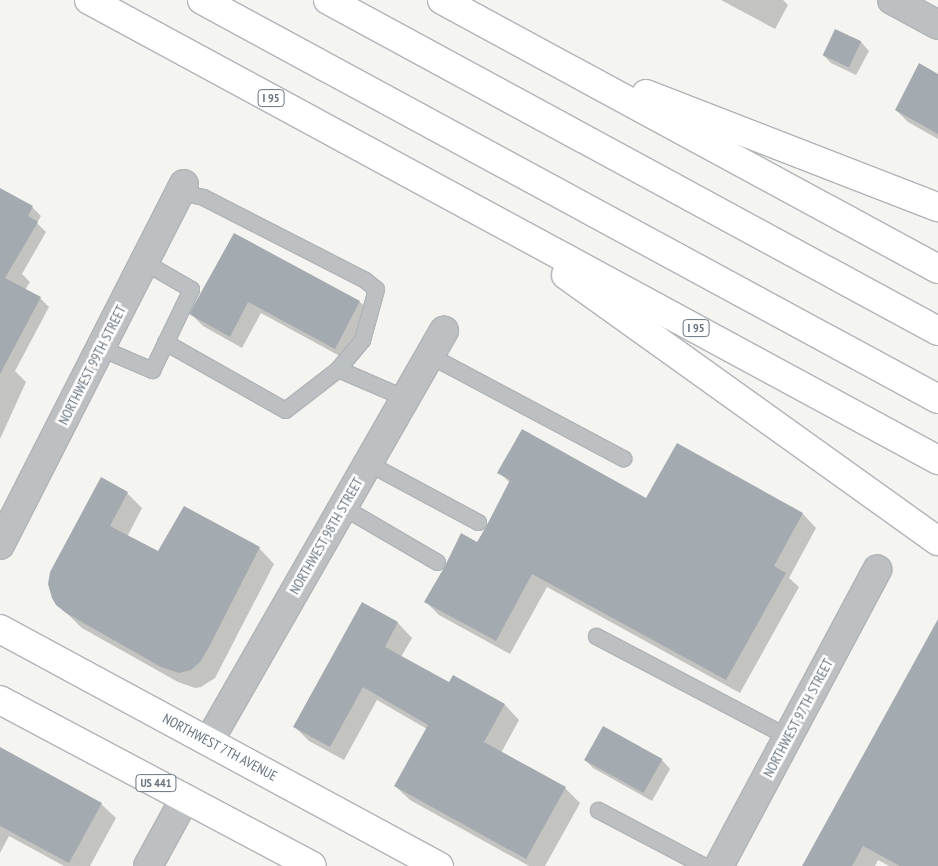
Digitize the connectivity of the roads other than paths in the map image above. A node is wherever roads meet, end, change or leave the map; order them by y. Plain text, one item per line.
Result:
1 (89, 0) edge
2 (202, 0) edge
3 (328, 0) edge
4 (442, 0) edge
5 (892, 0) edge
6 (938, 25) edge
7 (540, 53) junction
8 (182, 188) joint
9 (454, 197) junction
10 (938, 208) edge
11 (144, 262) junction
12 (938, 269) edge
13 (444, 331) dead end
14 (938, 331) edge
15 (165, 342) junction
16 (101, 348) junction
17 (429, 355) junction
18 (338, 369) junction
19 (405, 398) junction
20 (938, 399) edge
21 (623, 458) dead end
22 (938, 460) edge
23 (368, 463) junction
24 (343, 508) junction
25 (478, 522) dead end
26 (938, 541) edge
27 (0, 545) edge
28 (437, 562) dead end
29 (877, 570) dead end
30 (0, 629) edge
31 (596, 636) dead end
32 (0, 700) edge
33 (788, 737) junction
34 (209, 741) junction
35 (184, 798) junction
36 (598, 810) dead end
37 (148, 866) edge
38 (312, 866) edge
39 (439, 866) edge
40 (704, 866) edge
41 (719, 866) edge

1 - 9 main road, I 95
2 - 20 main road
3 - 14 main road
4 - 7 main road
5 - 6 street
7 - 10 main road
7 - 12 main road
8 - 11 street, NORTHWEST 99TH STREET
8 - 18 lane
9 - 22 main road, I 95
9 - 26 main road
11 - 15 lane
11 - 16 street, NORTHWEST 99TH STREET
13 - 17 street, NORTHWEST 98TH STREET
15 - 16 lane
15 - 18 lane
16 - 27 street, NORTHWEST 99TH STREET
17 - 19 street, NORTHWEST 98TH STREET
17 - 21 lane
18 - 19 lane
19 - 23 street, NORTHWEST 98TH STREET
23 - 24 street, NORTHWEST 98TH STREET
23 - 25 lane
24 - 28 lane
24 - 34 street, NORTHWEST 98TH STREET
29 - 33 street, NORTHWEST 97TH STREET
30 - 34 main road, NORTHWEST 7TH AVENUE
31 - 33 lane
32 - 35 main road, US 441
33 - 41 street, NORTHWEST 97TH STREET
34 - 39 main road, NORTHWEST 7TH AVENUE
35 - 37 street
35 - 38 main road, US 441
36 - 40 lane

